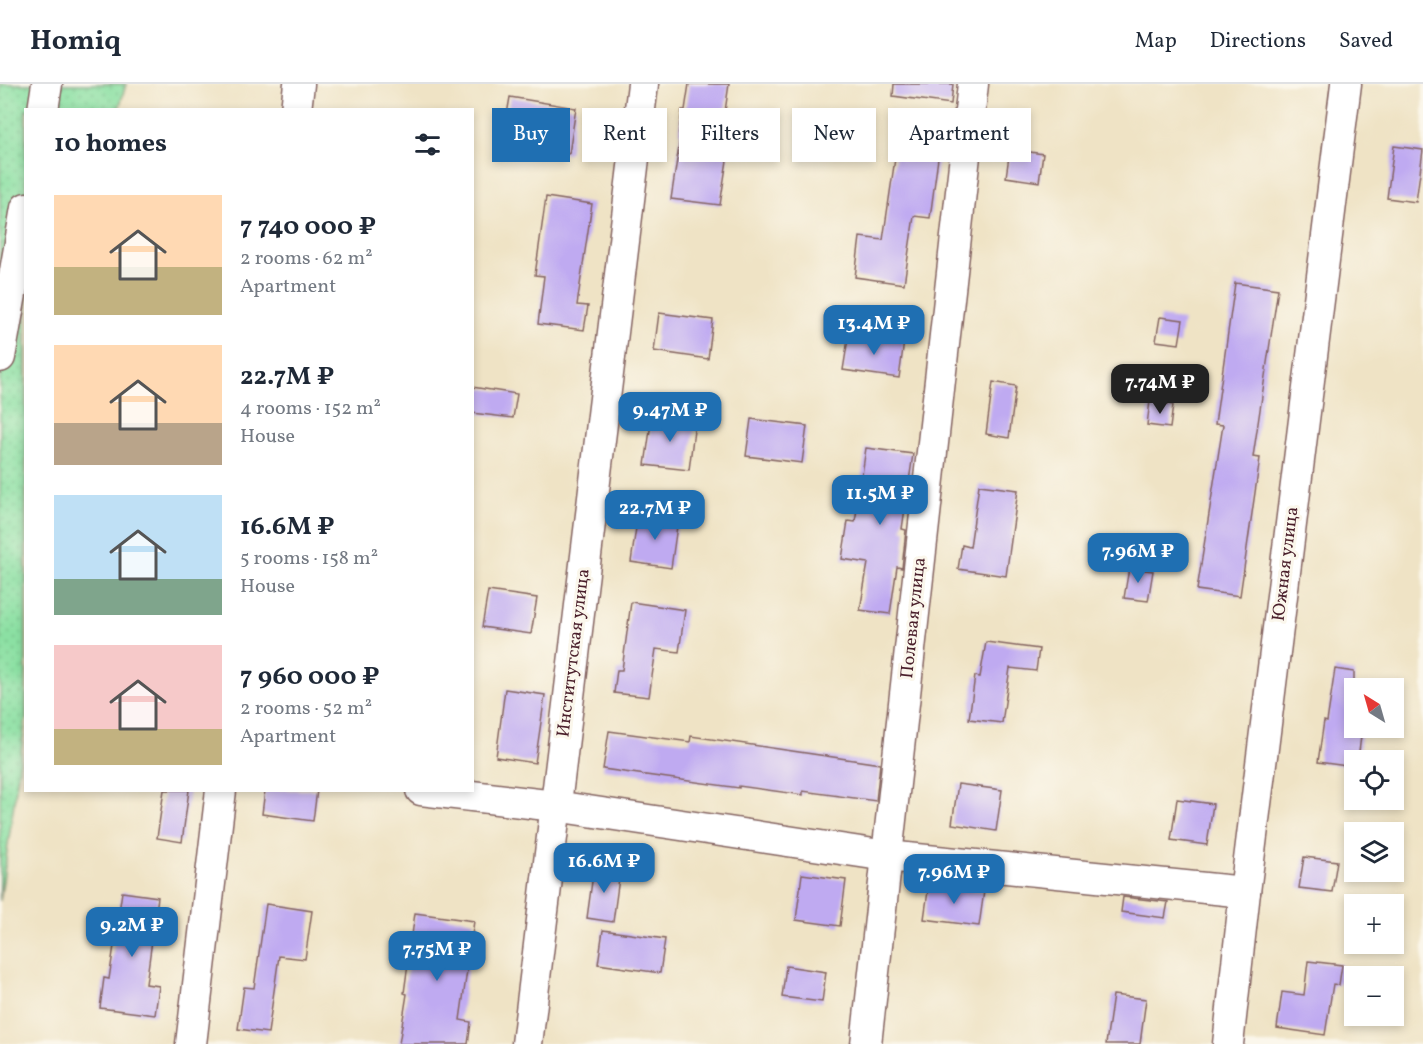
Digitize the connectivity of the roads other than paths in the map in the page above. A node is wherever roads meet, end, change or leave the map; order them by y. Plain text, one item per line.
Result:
1 (47, 84) edge
2 (299, 84) edge
3 (643, 84) edge
4 (973, 84) edge
5 (1346, 84) edge
6 (42, 108) edge
7 (296, 108) edge
8 (24, 219) edge
9 (0, 357) edge
10 (221, 792) edge
11 (438, 792) edge
12 (555, 806) junction
13 (887, 856) junction
14 (1245, 892) junction
15 (190, 1044) edge
16 (527, 1044) edge
17 (866, 1044) edge
18 (1228, 1044) edge

1 - 6 lane
2 - 7 lane
3 - 12 lane, Институтская улица
4 - 13 lane, Полевая улица
5 - 14 lane, Южная улица
8 - 9 lane
10 - 15 lane
11 - 12 lane
12 - 13 lane
12 - 16 lane, Институтская улица
13 - 14 lane
13 - 17 lane, Полевая улица
14 - 18 lane, Южная улица

